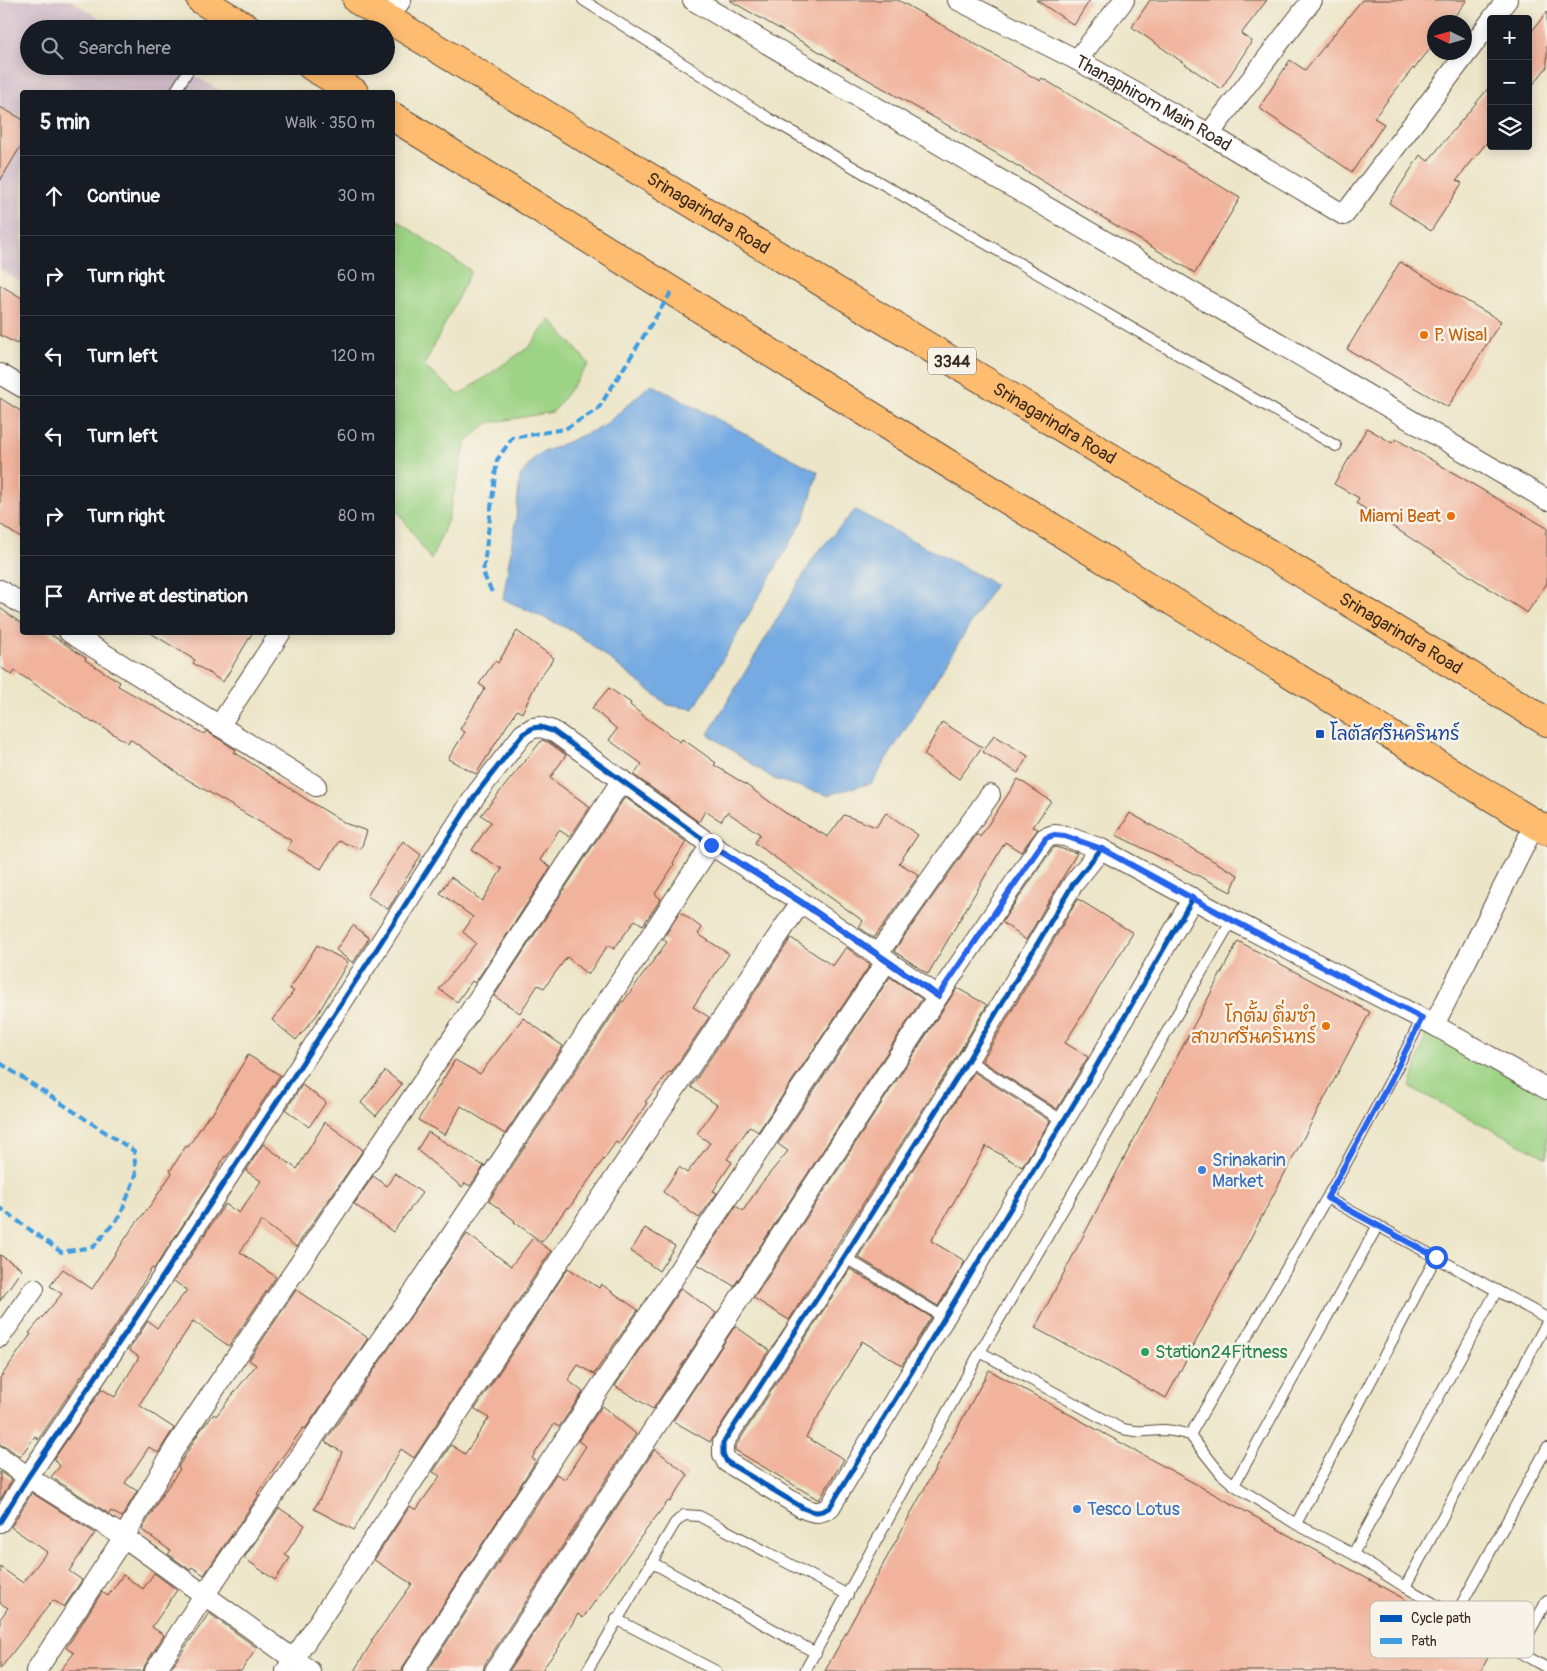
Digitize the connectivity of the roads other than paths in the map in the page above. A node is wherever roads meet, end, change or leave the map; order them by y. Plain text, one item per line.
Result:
1 (357, 0) edge
2 (583, 0) edge
3 (693, 0) edge
4 (958, 0) edge
5 (1124, 0) edge
6 (1312, 0) edge
7 (1507, 0) edge
8 (394, 9) edge
9 (213, 14) edge
10 (1496, 15) edge
11 (227, 20) edge
12 (1487, 27) edge
13 (1077, 60) junction
14 (185, 75) edge
15 (326, 75) edge
16 (176, 90) edge
17 (351, 90) edge
18 (395, 118) edge
19 (1209, 134) junction
20 (0, 374) edge
21 (20, 386) edge
22 (1336, 446) dead end
23 (1547, 500) edge
24 (0, 590) edge
25 (20, 603) edge
26 (74, 635) edge
27 (279, 635) edge
28 (1547, 722) edge
29 (219, 726) junction
30 (622, 780) junction
31 (316, 786) dead end
32 (990, 795) dead end
33 (1541, 828) edge
34 (711, 845) junction
35 (1102, 849) junction
36 (1192, 898) junction
37 (801, 902) junction
38 (1232, 920) junction
39 (882, 958) junction
40 (938, 996) junction
41 (1428, 1022) junction
42 (968, 1060) junction
43 (1546, 1086) edge
44 (1063, 1121) junction
45 (1327, 1198) junction
46 (1378, 1225) junction
47 (844, 1257) junction
48 (1436, 1257) junction
49 (34, 1289) dead end
50 (1497, 1290) junction
51 (944, 1318) junction
52 (1547, 1318) edge
53 (1547, 1322) edge
54 (0, 1337) edge
55 (980, 1352) junction
56 (1190, 1435) junction
57 (1547, 1448) edge
58 (0, 1458) edge
59 (28, 1477) junction
60 (1234, 1485) junction
61 (0, 1522) edge
62 (1296, 1524) junction
63 (124, 1537) junction
64 (1353, 1554) junction
65 (651, 1562) junction
66 (1405, 1587) junction
67 (205, 1594) junction
68 (848, 1595) junction
69 (1547, 1600) edge
70 (1429, 1601) edge
71 (1463, 1601) edge
72 (616, 1619) junction
73 (1534, 1624) edge
74 (816, 1653) junction
75 (1530, 1658) edge
76 (290, 1665) edge
77 (1547, 1668) edge
78 (36, 1671) edge
79 (155, 1671) edge
80 (310, 1671) edge
81 (414, 1671) edge
82 (495, 1671) edge
83 (587, 1671) edge
84 (716, 1671) edge
85 (805, 1671) edge

1 - 8 main road, Srinagarindra Road / 3344
2 - 22 lane
3 - 23 street
4 - 13 street, Thanaphirom Main Road
5 - 13 street
6 - 19 street
7 - 10 street
8 - 28 main road, Srinagarindra Road / 3344
9 - 11 main road
12 - 19 street, Thanaphirom Main Road
13 - 19 street, Thanaphirom Main Road
14 - 16 lane
15 - 17 main road
18 - 33 main road
20 - 21 street
24 - 25 street
26 - 29 street
27 - 29 street
29 - 31 street
30 - 34 street
30 - 59 street
30 - 63 street
32 - 39 street
33 - 41 street
34 - 37 street
34 - 67 street
35 - 36 street
35 - 40 street
35 - 42 street
36 - 38 street
36 - 44 street
37 - 39 street
37 - 76 street
38 - 41 street
38 - 55 lane
39 - 40 street
39 - 81 street
40 - 82 street
41 - 43 street
41 - 45 lane
42 - 44 lane
42 - 47 street
44 - 51 street
45 - 46 lane
45 - 56 lane
46 - 48 lane
46 - 60 lane
47 - 51 lane
47 - 51 street
48 - 50 lane
48 - 62 lane
49 - 54 street
50 - 52 lane
50 - 64 lane
53 - 66 lane
55 - 56 lane
55 - 68 lane
56 - 60 lane
57 - 71 lane
58 - 59 street
59 - 61 street
59 - 63 street
60 - 62 lane
62 - 64 lane
63 - 67 street
63 - 78 street
64 - 66 lane
65 - 68 lane
65 - 72 lane
65 - 74 lane
66 - 70 lane
67 - 76 street
67 - 79 street
68 - 74 lane
69 - 73 lane
72 - 83 lane
72 - 84 lane
74 - 85 lane
75 - 77 lane
76 - 80 street

